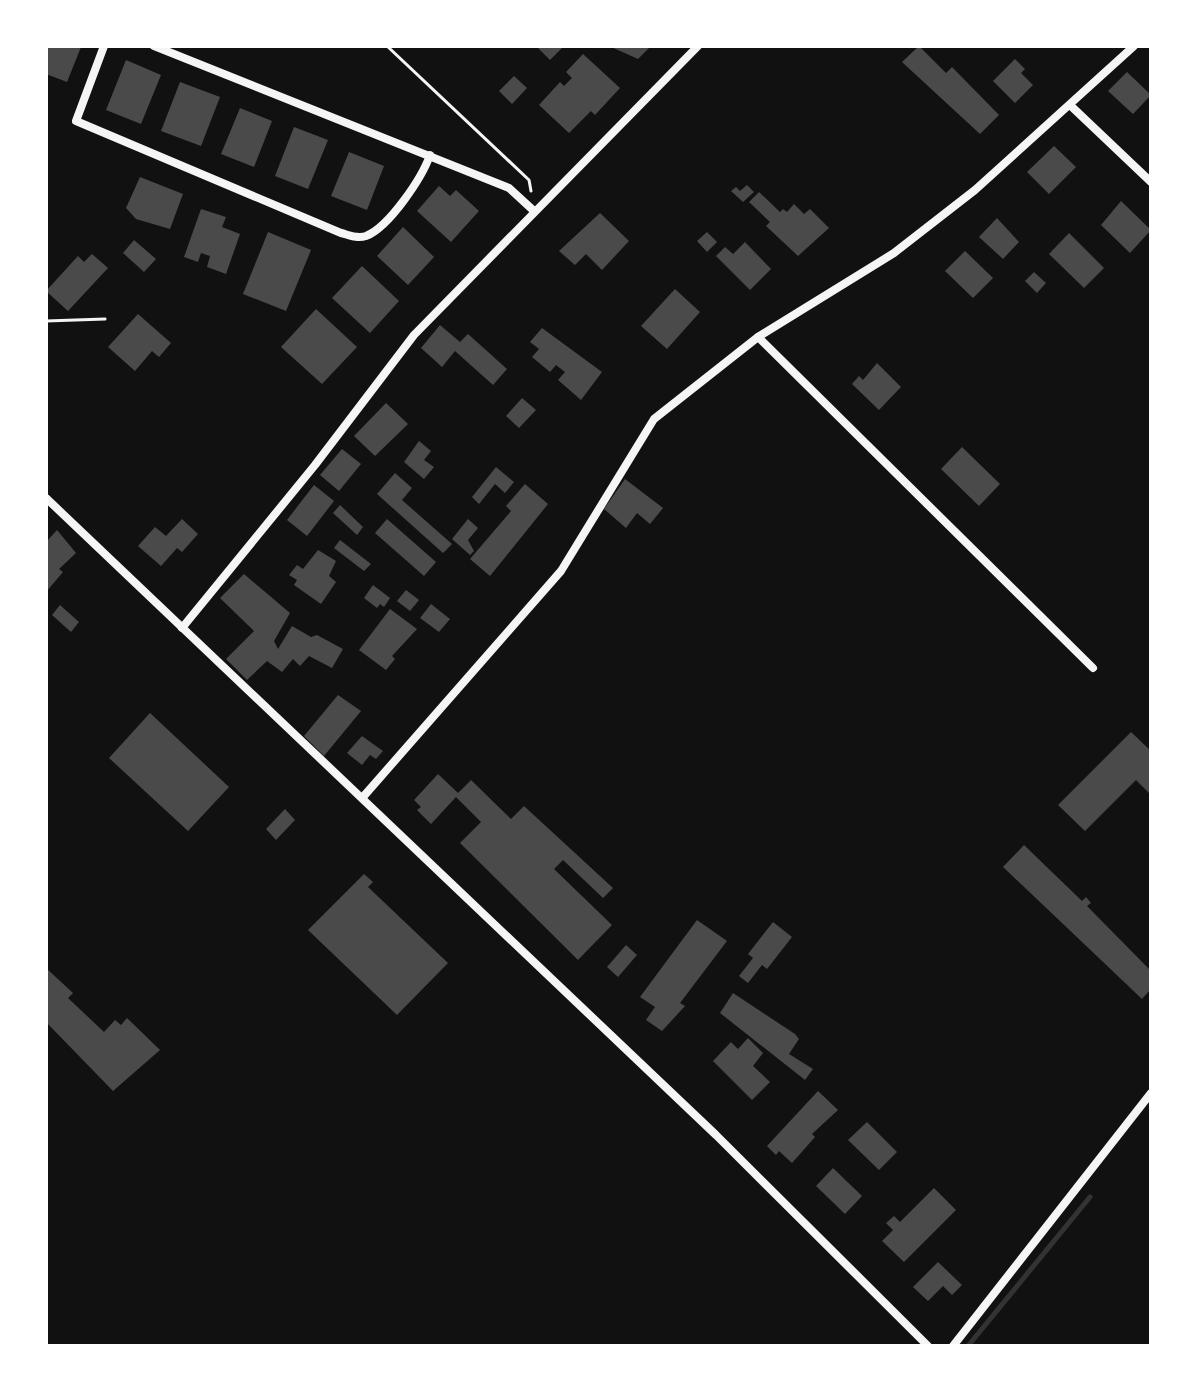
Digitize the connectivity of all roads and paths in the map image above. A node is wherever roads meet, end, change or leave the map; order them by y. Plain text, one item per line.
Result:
1 (104, 46) edge
2 (154, 46) edge
3 (387, 46) edge
4 (698, 46) edge
5 (1134, 46) edge
6 (1071, 106) junction
7 (430, 155) junction
8 (1151, 182) edge
9 (534, 211) junction
10 (105, 319) dead end
11 (46, 321) edge
12 (758, 337) junction
13 (46, 498) edge
14 (182, 628) junction
15 (1093, 668) dead end
16 (363, 797) junction
17 (1151, 1093) edge
18 (928, 1346) edge
19 (953, 1346) edge

1 - 7 street
2 - 7 street
3 - 9 path
4 - 9 street
5 - 6 street
6 - 8 street
6 - 12 street
7 - 9 street
9 - 14 street
10 - 11 path
12 - 15 street
12 - 16 street
13 - 14 street
14 - 16 street
16 - 18 street
17 - 19 street

